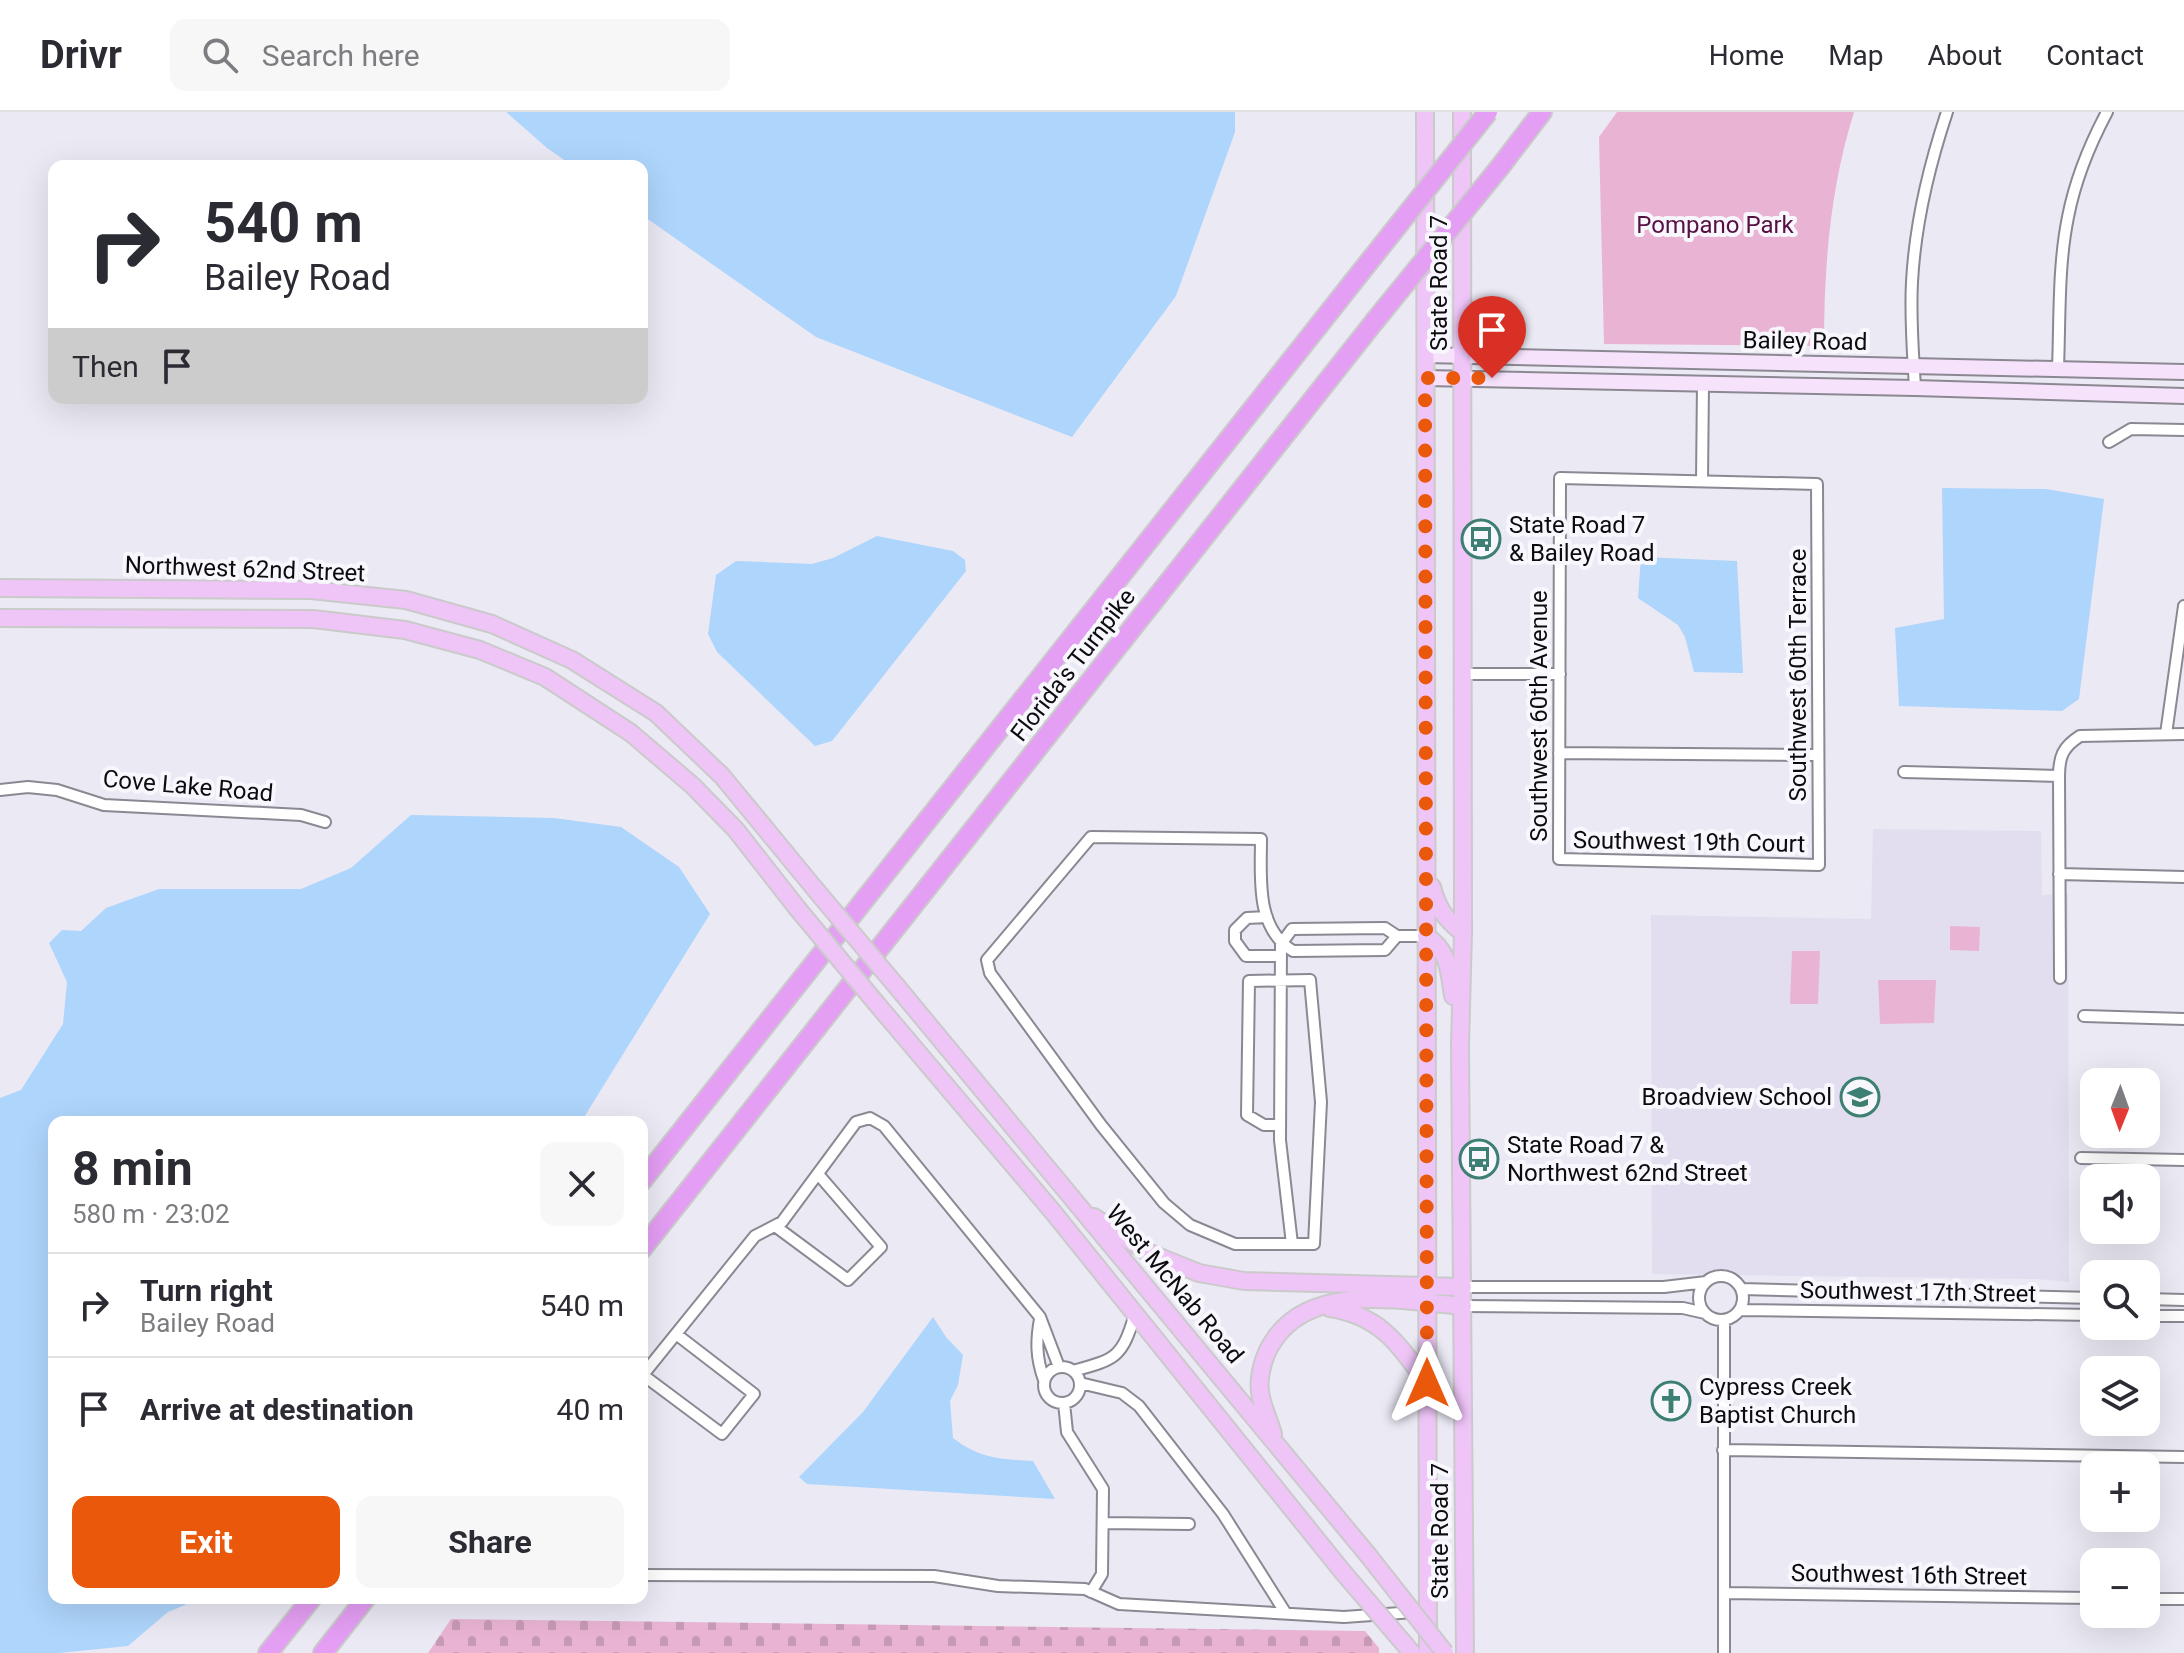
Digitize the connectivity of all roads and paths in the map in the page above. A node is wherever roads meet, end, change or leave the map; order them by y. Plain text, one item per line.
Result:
1 (1425, 112) edge
2 (1462, 112) edge
3 (1488, 112) edge
4 (1542, 112) edge
5 (1947, 112) edge
6 (2107, 112) edge
7 (1425, 355) junction
8 (1463, 356) junction
9 (1805, 364) junction
10 (1914, 366) junction
11 (2058, 368) junction
12 (2184, 372) edge
13 (1463, 377) junction
14 (1425, 378) junction
15 (1703, 383) junction
16 (1804, 385) junction
17 (1915, 388) junction
18 (2184, 396) edge
19 (2184, 430) edge
20 (2109, 442) dead end
21 (1702, 481) junction
22 (0, 588) edge
23 (2184, 606) edge
24 (0, 618) edge
25 (1462, 674) junction
26 (1560, 674) junction
27 (2166, 734) junction
28 (2184, 734) edge
29 (1559, 753) junction
30 (1818, 755) junction
31 (1904, 772) dead end
32 (2059, 776) junction
33 (0, 790) edge
34 (325, 822) dead end
35 (1559, 859) joint
36 (1426, 862) junction
37 (1819, 865) joint
38 (2059, 874) junction
39 (2184, 877) edge
40 (1267, 917) junction
41 (1313, 929) junction
42 (1463, 933) junction
43 (1397, 936) junction
44 (1426, 936) junction
45 (1281, 944) junction
46 (1314, 951) junction
47 (1280, 956) junction
48 (2060, 978) dead end
49 (1281, 980) junction
50 (898, 988) joint
51 (876, 1003) joint
52 (2084, 1016) dead end
53 (2184, 1019) edge
54 (1460, 1045) junction
55 (1280, 1125) junction
56 (2081, 1158) dead end
57 (2184, 1160) edge
58 (648, 1173) edge
59 (818, 1174) junction
60 (1080, 1207) junction
61 (775, 1226) junction
62 (648, 1241) edge
63 (1292, 1244) junction
64 (1706, 1282) junction
65 (1427, 1285) junction
66 (1463, 1287) junction
67 (1568, 1288) junction
68 (1742, 1289) junction
69 (2061, 1297) junction
70 (2080, 1298) edge
71 (2160, 1299) edge
72 (2184, 1300) edge
73 (1427, 1303) junction
74 (1463, 1306) junction
75 (1320, 1307) junction
76 (1561, 1307) junction
77 (1741, 1310) junction
78 (1705, 1313) junction
79 (1135, 1314) junction
80 (2061, 1314) junction
81 (2080, 1315) edge
82 (2160, 1316) edge
83 (2184, 1316) edge
84 (1040, 1317) junction
85 (1724, 1320) junction
86 (676, 1334) junction
87 (1059, 1367) junction
88 (648, 1369) edge
89 (1073, 1371) junction
90 (648, 1380) edge
91 (1044, 1380) junction
92 (1080, 1383) junction
93 (1427, 1383) junction
94 (1064, 1403) junction
95 (1275, 1443) junction
96 (1723, 1450) junction
97 (2184, 1457) edge
98 (1103, 1523) junction
99 (1189, 1524) dead end
100 (648, 1575) edge
101 (1091, 1592) junction
102 (1724, 1593) junction
103 (2080, 1598) edge
104 (2160, 1599) edge
105 (2184, 1599) edge
106 (307, 1604) edge
107 (361, 1604) edge
108 (1428, 1610) junction
109 (1285, 1612) junction
110 (268, 1653) edge
111 (323, 1653) edge
112 (1412, 1653) edge
113 (1428, 1653) edge
114 (1445, 1653) edge
115 (1465, 1653) edge
116 (1724, 1653) edge

1 - 7 main road, State Road 7
2 - 8 main road, State Road 7
3 - 58 highway, Florida's Turnpike, bridge
4 - 62 highway, Florida's Turnpike, bridge
5 - 10 street
6 - 11 street
7 - 8 street, Bailey Road
7 - 14 main road, State Road 7
8 - 9 street, Bailey Road
8 - 13 main road, State Road 7
9 - 10 street, Bailey Road
9 - 16 street
10 - 11 street, Bailey Road
10 - 17 street
11 - 12 street, Bailey Road
13 - 14 street, Bailey Road
13 - 15 street, Bailey Road
13 - 25 main road, State Road 7
14 - 36 main road, State Road 7
15 - 16 street, Bailey Road
15 - 21 street
16 - 17 street, Bailey Road
17 - 18 street, Bailey Road
19 - 20 street
21 - 26 street, Southwest 60th Avenue
21 - 30 street, Southwest 60th Terrace
22 - 50 main road, Northwest 62nd Street, bridge
23 - 27 street
24 - 51 main road, Northwest 62nd Street, bridge
25 - 26 street
25 - 42 main road, State Road 7
26 - 29 street, Southwest 60th Avenue
27 - 28 street
27 - 32 street
29 - 30 street
29 - 35 street, Southwest 60th Avenue
30 - 37 street, Southwest 60th Terrace
31 - 32 street
32 - 38 street
33 - 34 street, Cove Lake Road
35 - 37 street, Southwest 19th Court
36 - 42 main road
36 - 44 main road, State Road 7
38 - 39 street
38 - 48 street
40 - 45 street
40 - 47 street
40 - 63 street
41 - 43 street
41 - 45 street
41 - 46 street
42 - 54 main road, State Road 7
43 - 44 street
43 - 46 street
44 - 54 main road
44 - 65 main road, State Road 7
45 - 46 street
45 - 47 street
47 - 49 street
49 - 55 street
49 - 55 street
49 - 63 street
50 - 60 main road, West McNab Road
51 - 79 main road, West McNab Road
52 - 53 street
54 - 66 main road, State Road 7
55 - 63 street
56 - 57 street
59 - 61 street
59 - 61 street
59 - 84 street
60 - 65 main road
60 - 95 main road, West McNab Road
61 - 86 street
64 - 67 street
64 - 68 street
64 - 78 street
65 - 66 main road
65 - 73 main road, State Road 7
66 - 67 street
66 - 74 main road, State Road 7
67 - 76 street
68 - 69 street, Southwest 17th Street
68 - 77 street
69 - 70 street, Southwest 17th Street
69 - 80 street
71 - 72 street
73 - 74 main road
73 - 75 main road
73 - 93 main road, State Road 7
74 - 76 street
74 - 115 main road, State Road 7
75 - 93 main road
75 - 95 main road
76 - 78 street
77 - 80 street, Southwest 17th Street
77 - 85 street
78 - 85 street
79 - 89 street, West McNab Road
79 - 112 main road, West McNab Road, bridge
80 - 81 street, Southwest 17th Street
82 - 83 street
84 - 87 street
84 - 91 street
85 - 96 street
86 - 88 street
86 - 90 street
87 - 89 street
87 - 91 street
89 - 92 street
91 - 94 street
92 - 94 street
92 - 109 street
93 - 108 main road, State Road 7
94 - 98 street
95 - 114 main road, West McNab Road, bridge
96 - 97 street
96 - 102 street
98 - 99 street
98 - 101 street
100 - 101 street
101 - 109 street
102 - 103 street, Southwest 16th Street
102 - 116 street
104 - 105 street
106 - 110 highway
107 - 111 highway
108 - 109 street
108 - 113 main road, State Road 7

